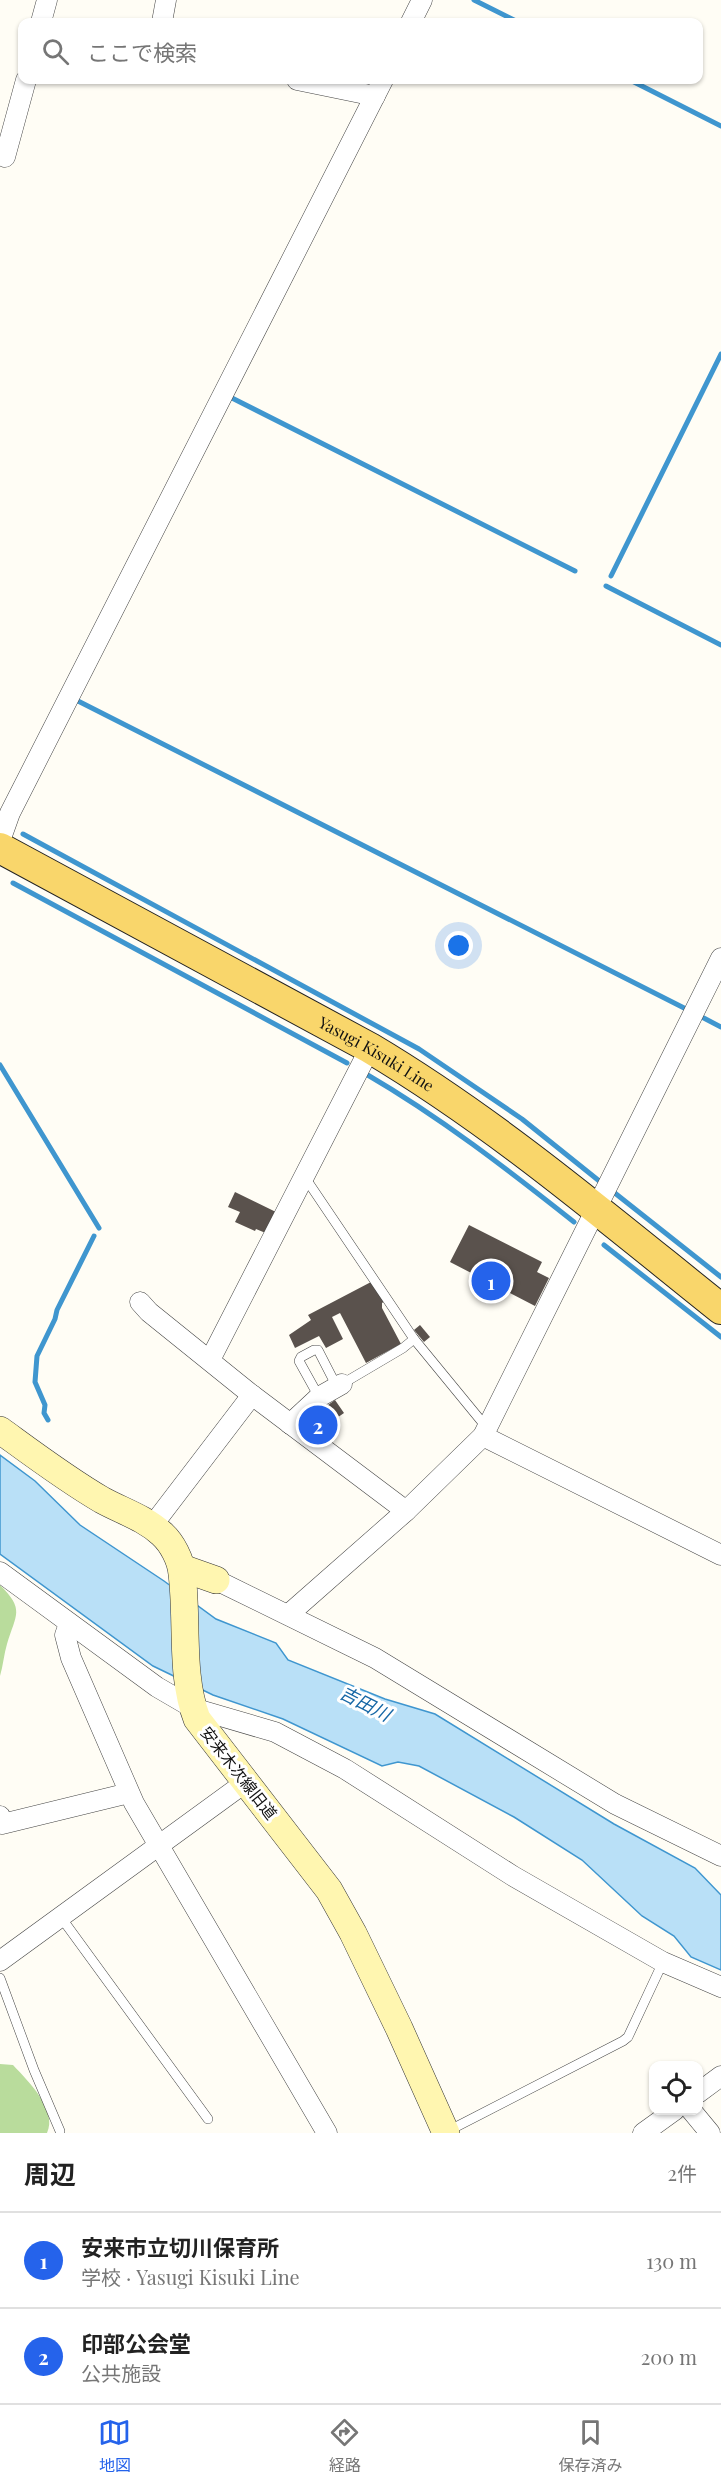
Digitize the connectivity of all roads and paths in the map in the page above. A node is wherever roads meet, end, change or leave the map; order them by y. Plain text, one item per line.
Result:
1 (46, 0) edge
2 (166, 0) edge
3 (422, 0) edge
4 (42, 18) edge
5 (163, 18) edge
6 (413, 18) edge
7 (25, 84) edge
8 (338, 84) edge
9 (379, 88) edge
10 (5, 157) dead end
11 (0, 841) edge
12 (0, 848) edge
13 (721, 958) edge
14 (370, 1048) junction
15 (304, 1176) junction
16 (597, 1210) junction
17 (140, 1302) dead end
18 (721, 1309) edge
19 (414, 1339) junction
20 (210, 1360) junction
21 (340, 1385) junction
22 (252, 1395) junction
23 (319, 1397) junction
24 (290, 1424) junction
25 (0, 1430) edge
26 (485, 1432) junction
27 (406, 1511) junction
28 (152, 1526) junction
29 (721, 1555) edge
30 (0, 1572) edge
31 (182, 1572) junction
32 (216, 1580) joint
33 (289, 1614) junction
34 (69, 1624) junction
35 (191, 1701) junction
36 (246, 1782) junction
37 (129, 1793) junction
38 (0, 1816) edge
39 (158, 1844) junction
40 (721, 1856) edge
41 (60, 1916) junction
42 (0, 1961) edge
43 (663, 1962) junction
44 (0, 1978) edge
45 (721, 1987) edge
46 (721, 2076) edge
47 (703, 2090) edge
48 (668, 2115) edge
49 (695, 2115) edge
50 (208, 2119) dead end
51 (60, 2131) dead end
52 (327, 2133) edge
53 (446, 2133) edge
54 (643, 2133) edge
55 (710, 2133) edge

1 - 4 street
2 - 5 street
3 - 6 street
7 - 10 street
8 - 9 street
9 - 11 street
12 - 14 main road, Yasugi Kisuki Line
13 - 16 street
14 - 15 street
14 - 16 main road, Yasugi Kisuki Line
15 - 19 lane
15 - 20 street
16 - 18 main road, Yasugi Kisuki Line
16 - 26 street
17 - 20 street
19 - 21 lane
19 - 26 lane
20 - 22 street
21 - 23 street
21 - 23 lane
22 - 24 street
22 - 28 street
23 - 24 street
24 - 27 street
25 - 28 street, 安来木次線旧道
26 - 27 street
26 - 29 street
27 - 33 street
28 - 31 street, 安来木次線旧道
30 - 34 street
31 - 32 street
31 - 35 street, 安来木次線旧道
32 - 33 street
33 - 40 street
34 - 35 street
34 - 37 street
35 - 36 street, 安来木次線旧道
35 - 43 street
36 - 39 street
36 - 53 street, 安来木次線旧道
37 - 38 street
37 - 39 street
39 - 41 street
39 - 52 street
41 - 42 street
41 - 50 lane
43 - 45 street
43 - 53 lane
44 - 51 lane
46 - 47 street
48 - 54 street
49 - 55 street

